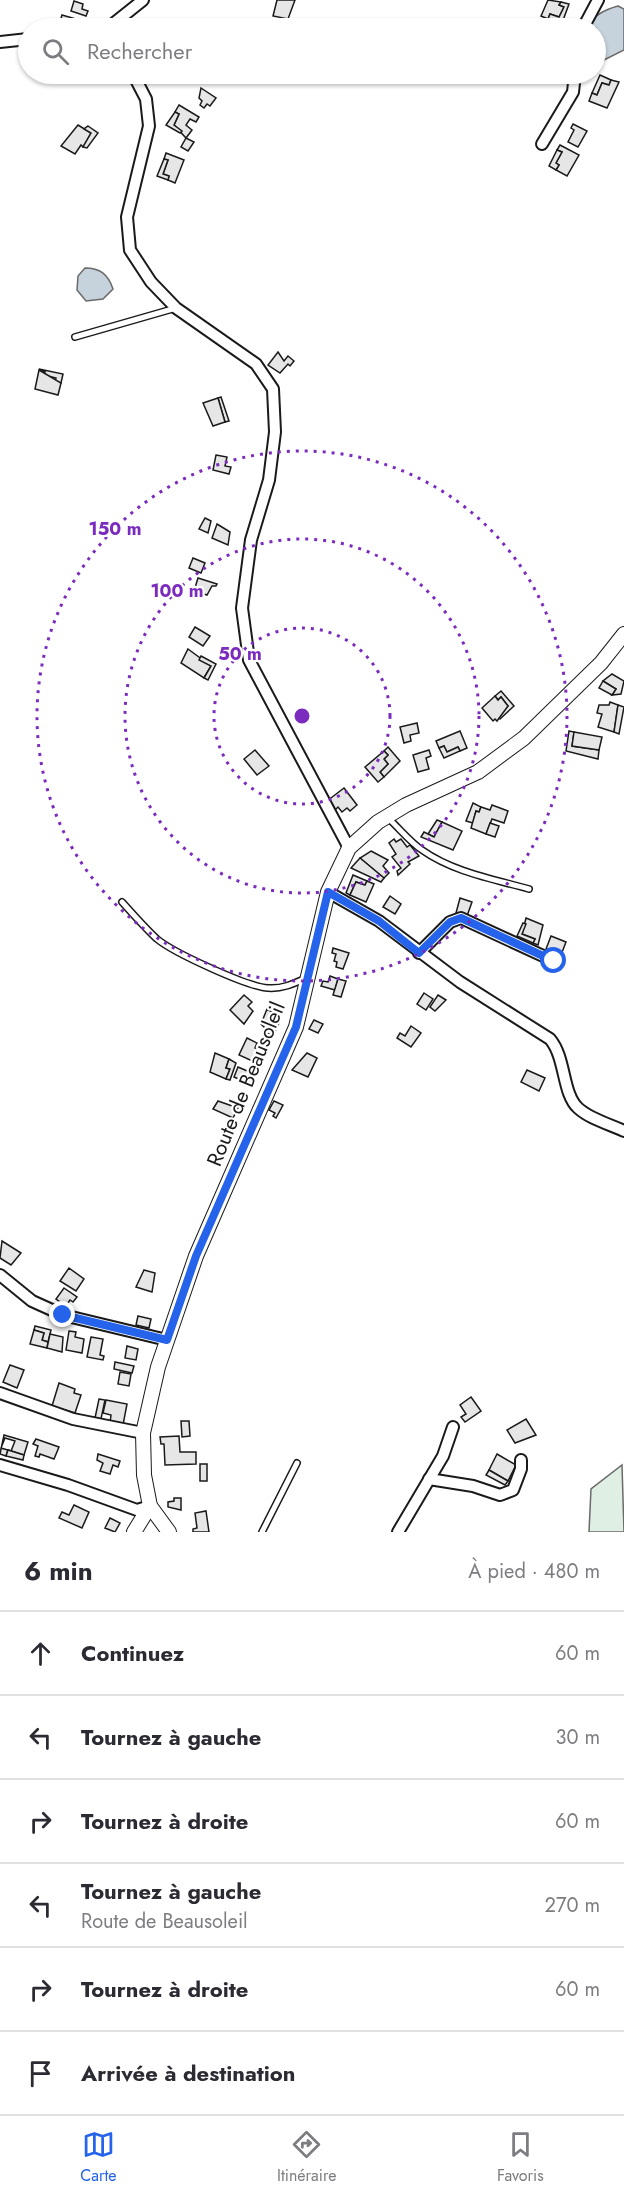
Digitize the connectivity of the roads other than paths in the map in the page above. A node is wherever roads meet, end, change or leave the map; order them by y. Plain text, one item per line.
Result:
1 (143, 0) edge
2 (598, 0) edge
3 (120, 18) edge
4 (588, 18) edge
5 (18, 40) edge
6 (0, 42) edge
7 (138, 84) edge
8 (574, 84) edge
9 (542, 144) dead end
10 (176, 308) junction
11 (75, 337) dead end
12 (624, 634) edge
13 (387, 816) junction
14 (349, 848) junction
15 (529, 890) dead end
16 (328, 892) junction
17 (122, 902) dead end
18 (419, 953) junction
19 (554, 961) dead end
20 (309, 977) junction
21 (624, 1131) edge
22 (0, 1275) edge
23 (167, 1340) junction
24 (0, 1392) edge
25 (453, 1427) dead end
26 (143, 1432) junction
27 (521, 1460) dead end
28 (297, 1462) dead end
29 (0, 1465) edge
30 (429, 1479) junction
31 (150, 1506) junction
32 (134, 1532) edge
33 (169, 1532) edge
34 (262, 1532) edge
35 (398, 1532) edge

1 - 3 street
2 - 4 street
5 - 6 street
7 - 10 street
8 - 9 street
10 - 11 lane
10 - 14 street
12 - 13 street, Route de Beausoleil
13 - 14 street, Route de Beausoleil
13 - 15 lane
14 - 16 street, Route de Beausoleil
16 - 18 street
16 - 20 street, Route de Beausoleil
17 - 20 lane
18 - 19 street
18 - 21 street
20 - 23 street, Route de Beausoleil
22 - 23 street
23 - 26 street, Route de Beausoleil
24 - 26 street
25 - 30 street
26 - 31 street, Route de Beausoleil
27 - 30 street
28 - 34 lane
29 - 31 street
30 - 35 street
31 - 32 street
31 - 33 street

